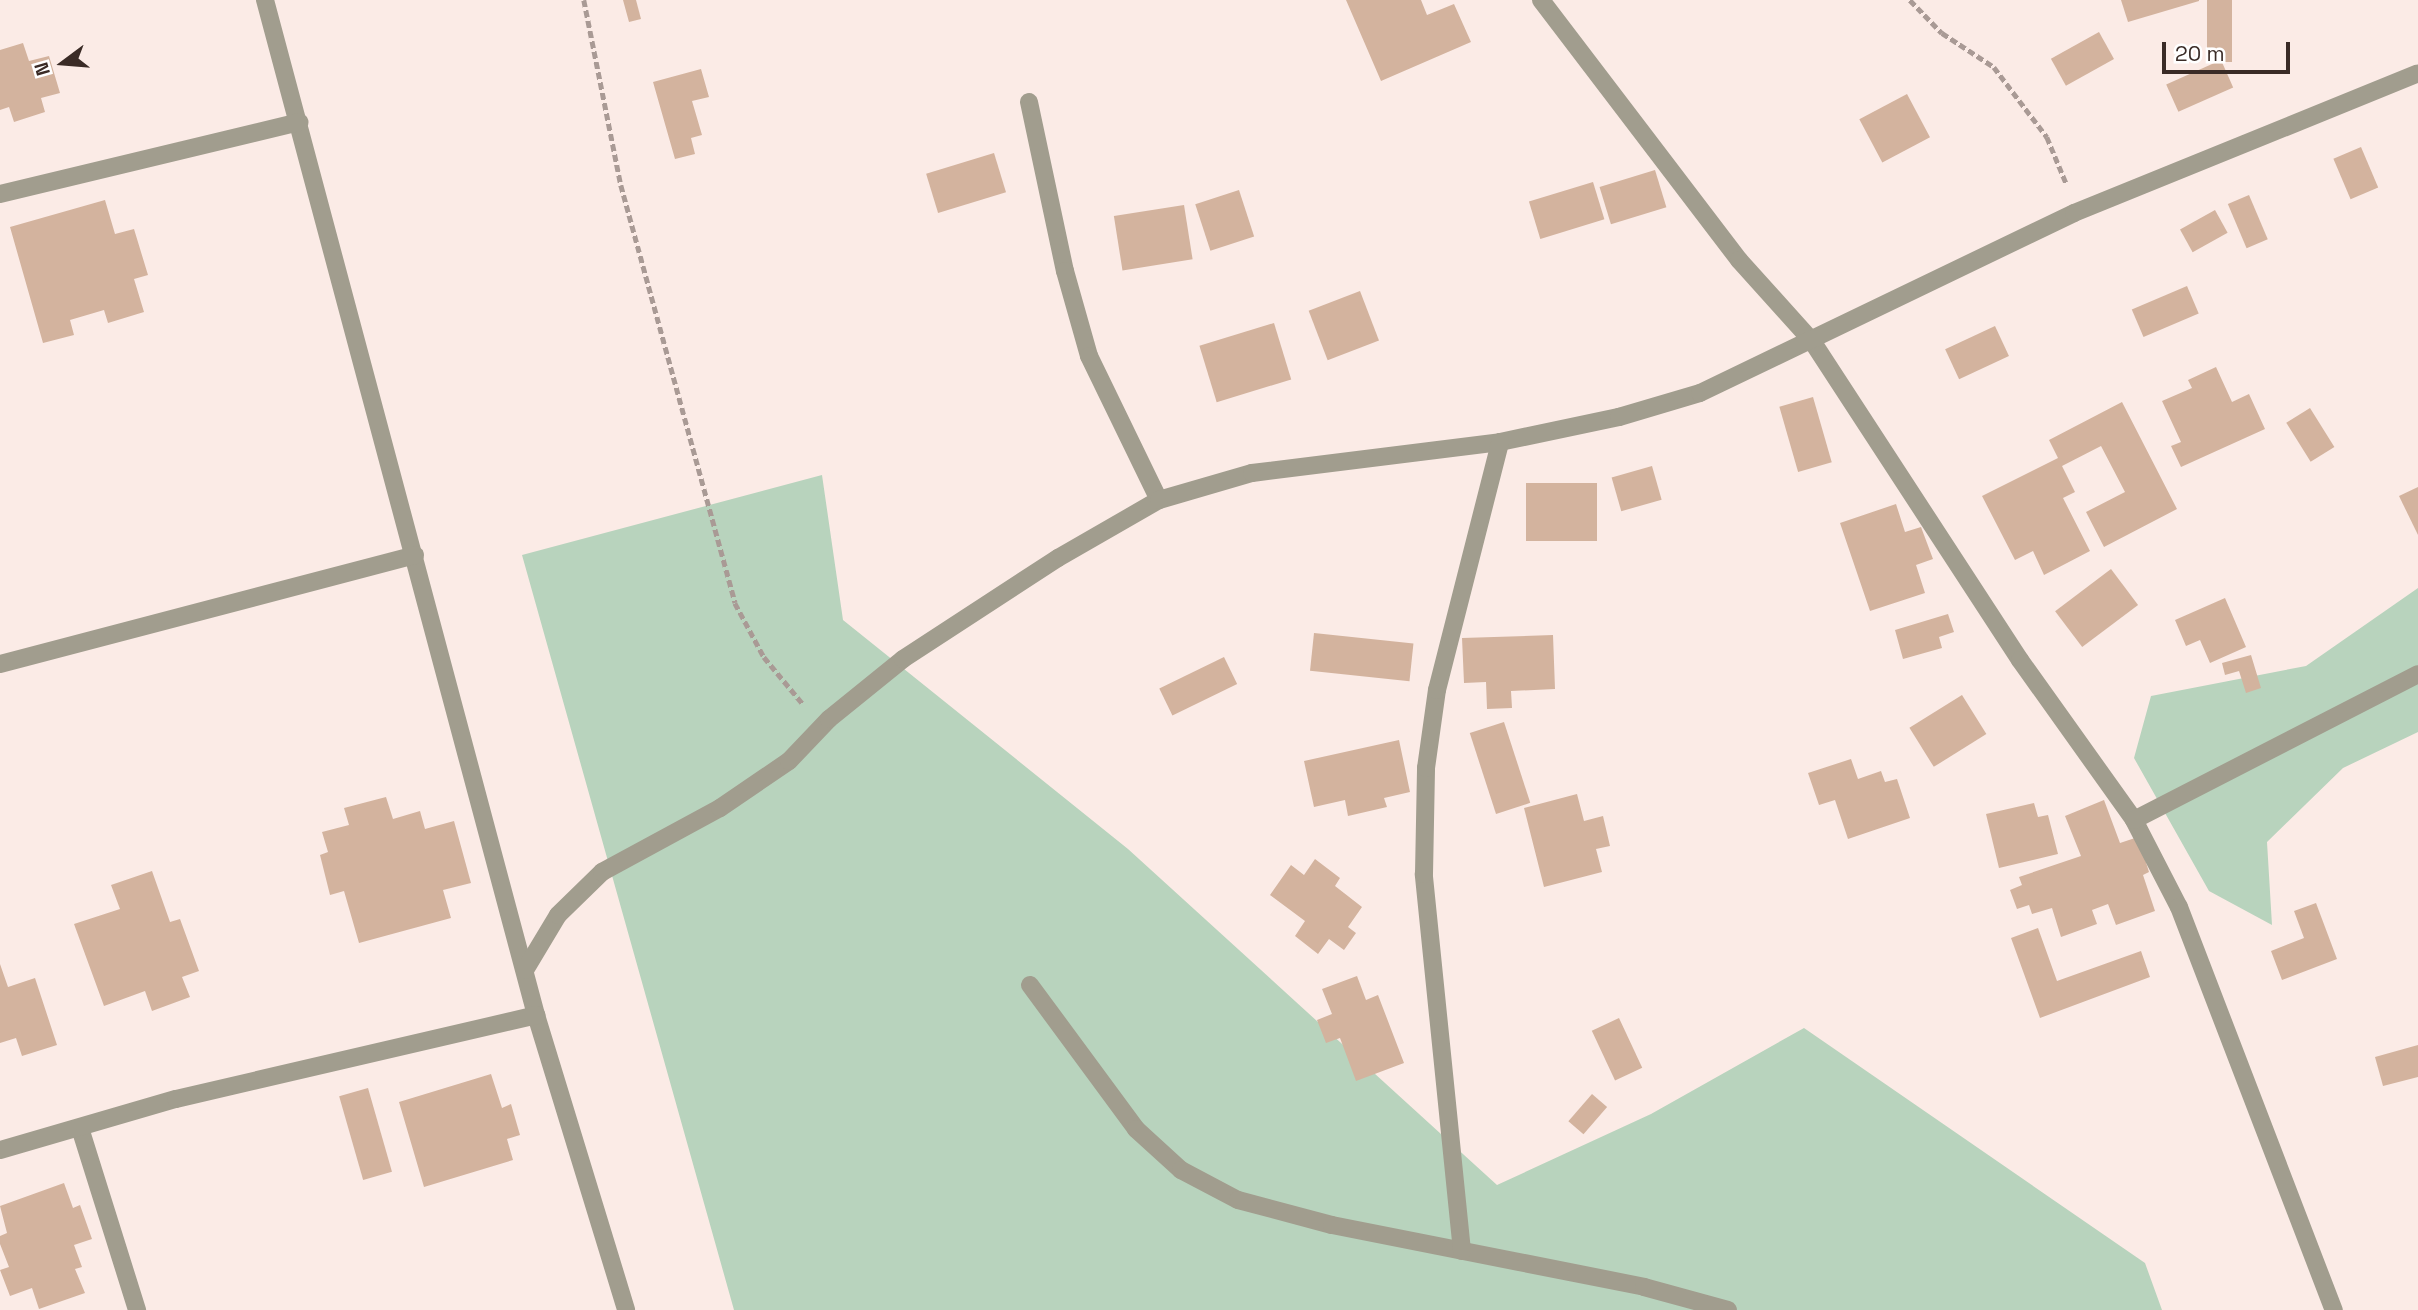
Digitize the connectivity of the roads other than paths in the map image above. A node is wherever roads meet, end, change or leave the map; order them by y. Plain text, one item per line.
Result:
1 (265, 0) edge
2 (1541, 0) edge
3 (2418, 73) edge
4 (1029, 102) dead end
5 (299, 122) junction
6 (0, 194) edge
7 (1812, 341) junction
8 (1500, 442) junction
9 (1159, 500) junction
10 (415, 555) junction
11 (0, 664) edge
12 (2418, 674) edge
13 (2134, 820) junction
14 (525, 970) junction
15 (1030, 985) dead end
16 (537, 1015) junction
17 (80, 1128) junction
18 (0, 1150) edge
19 (1462, 1251) junction
20 (137, 1310) edge
21 (626, 1310) edge
22 (1728, 1310) edge
23 (2334, 1310) edge

1 - 5 street
2 - 7 street
3 - 7 street
4 - 9 street
5 - 6 street
5 - 10 street
7 - 8 street
7 - 13 street
8 - 9 street
8 - 19 street
9 - 14 street
10 - 11 street
10 - 14 street
12 - 13 street
13 - 23 street
14 - 16 street
15 - 19 street
16 - 17 street
16 - 21 street
17 - 18 street
17 - 20 street
19 - 22 street

